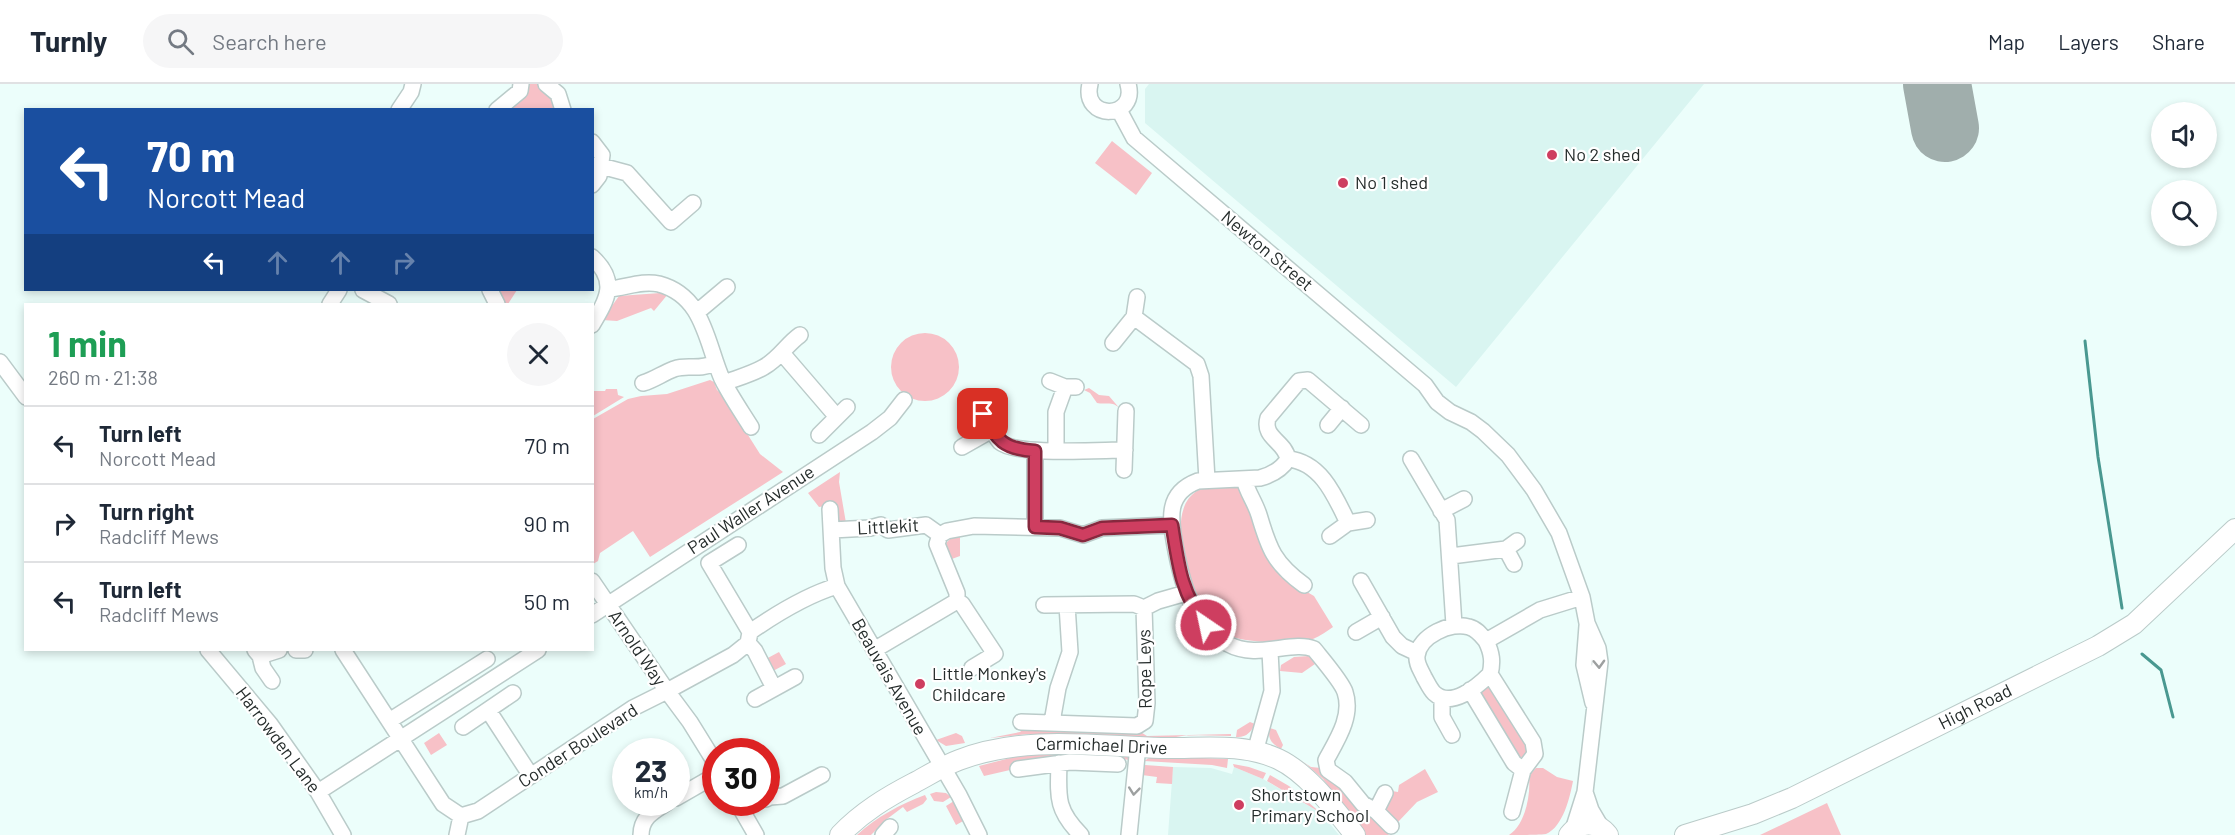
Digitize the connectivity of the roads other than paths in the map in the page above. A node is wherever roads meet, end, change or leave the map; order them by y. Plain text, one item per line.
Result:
1 (413, 84) edge
2 (521, 84) edge
3 (546, 84) edge
4 (1090, 84) edge
5 (1128, 84) edge
6 (400, 108) edge
7 (499, 108) edge
8 (562, 108) edge
9 (1119, 110) junction
10 (594, 145) edge
11 (602, 165) junction
12 (594, 182) edge
13 (693, 203) dead end
14 (594, 259) edge
15 (728, 287) dead end
16 (609, 289) junction
17 (365, 291) edge
18 (1137, 297) dead end
19 (387, 303) edge
20 (696, 309) junction
21 (1134, 317) junction
22 (594, 322) edge
23 (800, 335) dead end
24 (1113, 343) dead end
25 (782, 353) junction
26 (0, 362) edge
27 (716, 363) junction
28 (1050, 381) dead end
29 (643, 383) dead end
30 (724, 383) junction
31 (24, 394) edge
32 (904, 399) dead end
33 (1342, 408) junction
34 (1126, 411) dead end
35 (983, 414) dead end
36 (1328, 425) dead end
37 (1360, 425) dead end
38 (751, 426) dead end
39 (992, 430) junction
40 (819, 435) dead end
41 (962, 447) dead end
42 (1056, 450) junction
43 (1125, 450) junction
44 (1035, 451) junction
45 (1288, 459) junction
46 (1410, 459) dead end
47 (1124, 470) dead end
48 (1244, 479) junction
49 (1207, 480) junction
50 (1464, 499) dead end
51 (830, 509) dead end
52 (1441, 511) junction
53 (1367, 520) dead end
54 (1348, 523) junction
55 (1172, 525) junction
56 (1035, 527) junction
57 (2235, 529) edge
58 (832, 530) junction
59 (940, 535) junction
60 (1330, 536) dead end
61 (738, 545) dead end
62 (1451, 556) junction
63 (1514, 564) dead end
64 (1361, 581) dead end
65 (1304, 585) dead end
66 (594, 586) edge
67 (837, 586) junction
68 (1186, 593) junction
69 (1582, 597) junction
70 (957, 601) junction
71 (608, 604) junction
72 (1044, 605) dead end
73 (1067, 605) junction
74 (1144, 608) junction
75 (594, 614) edge
76 (1382, 617) junction
77 (1454, 625) junction
78 (1356, 632) dead end
79 (749, 637) junction
80 (1486, 641) junction
81 (874, 650) junction
82 (209, 651) edge
83 (344, 651) edge
84 (536, 651) edge
85 (1270, 651) junction
86 (257, 653) edge
87 (1417, 653) junction
88 (487, 659) dead end
89 (972, 668) dead end
90 (1490, 674) junction
91 (795, 677) dead end
92 (272, 681) dead end
93 (774, 688) junction
94 (1470, 690) junction
95 (666, 691) junction
96 (513, 693) dead end
97 (1442, 698) junction
98 (755, 699) dead end
99 (488, 710) junction
100 (389, 721) junction
101 (1022, 722) dead end
102 (1052, 722) junction
103 (1137, 726) joint
104 (463, 727) dead end
105 (1452, 735) dead end
106 (400, 738) junction
107 (702, 742) edge
108 (1138, 747) junction
109 (1255, 752) junction
110 (1059, 763) junction
111 (1118, 764) dead end
112 (943, 767) junction
113 (1018, 769) dead end
114 (1523, 770) junction
115 (822, 775) dead end
116 (531, 776) junction
117 (318, 792) junction
118 (1585, 792) junction
119 (1385, 793) dead end
120 (780, 796) edge
121 (1376, 811) junction
122 (1512, 812) dead end
123 (461, 816) junction
124 (647, 816) edge
125 (745, 816) edge
126 (1391, 826) dead end
127 (1605, 831) edge
128 (1571, 833) edge
129 (343, 835) edge
130 (457, 835) edge
131 (641, 835) edge
132 (756, 835) edge
133 (840, 835) edge
134 (979, 835) edge
135 (1081, 835) edge
136 (1129, 835) edge
137 (1355, 835) edge
138 (1685, 835) edge

1 - 6 street
2 - 7 street
3 - 8 street
4 - 9 street
5 - 9 street
9 - 69 street, Newton Street
10 - 11 street
11 - 12 street
11 - 13 street
14 - 16 street
15 - 20 street
16 - 20 street
16 - 22 street
17 - 19 street
18 - 21 street
20 - 27 street
21 - 24 street
21 - 49 street
23 - 25 street
25 - 30 street
25 - 40 street
26 - 31 street
27 - 29 street
27 - 30 street
28 - 42 street
30 - 38 street
32 - 71 street, Paul Waller Avenue
33 - 36 street
33 - 37 street
33 - 45 street
34 - 43 street
35 - 39 street
39 - 41 street
39 - 44 street
42 - 43 street
42 - 44 street
43 - 47 street
44 - 56 street
45 - 48 street
45 - 54 street
46 - 52 street
48 - 49 street
48 - 65 street
49 - 55 street
50 - 52 street
51 - 58 street, Beauvais Avenue
52 - 62 street
53 - 54 street
54 - 60 street
55 - 56 street
55 - 68 street
56 - 59 street
57 - 138 main road, High Road
58 - 59 street, Littlekit
58 - 67 street, Beauvais Avenue
59 - 70 street
61 - 79 street
62 - 63 street
62 - 77 street
64 - 76 street
66 - 71 street, Arnold Way
67 - 79 street, Conder Boulevard
67 - 81 street, Beauvais Avenue
68 - 74 street
68 - 85 street
69 - 80 street
69 - 118 street, Newton Street
70 - 81 street
70 - 89 street
71 - 75 street, Paul Waller Avenue
71 - 95 street, Arnold Way
72 - 73 street
73 - 74 street
73 - 102 street
74 - 103 street, Rope Leys
76 - 78 street
76 - 87 street
77 - 80 street
77 - 87 street
79 - 93 street
79 - 95 street, Conder Boulevard
80 - 90 street
81 - 112 street, Beauvais Avenue
82 - 117 street, Harrowden Lane
83 - 100 street
84 - 106 street
85 - 109 street
85 - 121 street
86 - 92 street
87 - 97 street
88 - 100 street
90 - 94 street
90 - 114 street
91 - 93 street
93 - 98 street
94 - 97 street
94 - 114 street
95 - 107 street
95 - 116 street, Conder Boulevard
96 - 99 street
97 - 105 street
99 - 104 street
99 - 116 street
100 - 106 street
101 - 102 street, Carmichael Drive
102 - 103 street, Carmichael Drive
106 - 117 street
106 - 123 street
108 - 109 main road, Carmichael Drive
108 - 112 main road, Carmichael Drive
108 -> 136 street
109 - 137 main road, Carmichael Drive
110 - 111 street
110 - 113 street
110 - 135 street
112 - 133 main road, Carmichael Drive
112 - 134 street, Beauvais Avenue
114 - 122 street
115 - 120 street
116 - 123 street, Conder Boulevard
117 - 129 street, Harrowden Lane
118 - 127 street
118 - 128 street, Newton Street
119 - 121 street
121 - 126 street
123 - 130 street
124 - 131 street
125 - 132 street
127 - 128 main road

